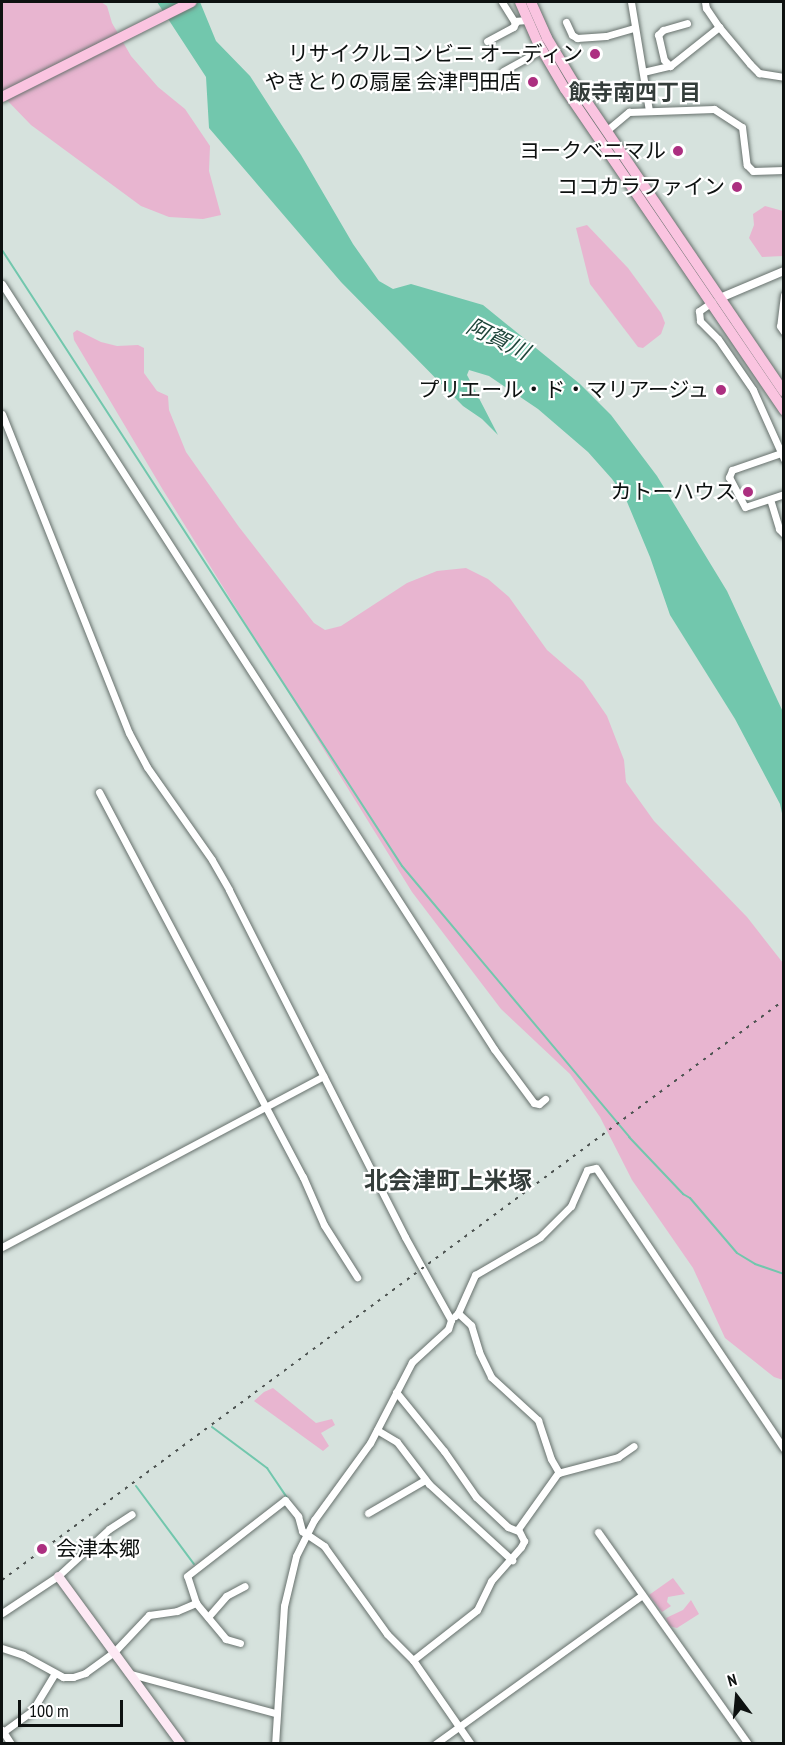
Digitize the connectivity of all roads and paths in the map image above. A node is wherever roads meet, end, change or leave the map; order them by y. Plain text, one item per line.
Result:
1 (192, 2) edge
2 (502, 2) edge
3 (520, 2) edge
4 (531, 2) edge
5 (631, 2) edge
6 (705, 2) edge
7 (527, 20) junction
8 (516, 22) junction
9 (566, 22) dead end
10 (687, 22) dead end
11 (719, 27) junction
12 (634, 28) junction
13 (487, 41) dead end
14 (541, 50) junction
15 (670, 66) junction
16 (503, 71) dead end
17 (643, 72) junction
18 (783, 77) edge
19 (2, 96) edge
20 (649, 111) junction
21 (606, 131) junction
22 (783, 170) edge
23 (783, 271) edge
24 (2, 284) edge
25 (783, 295) edge
26 (716, 300) junction
27 (783, 332) edge
28 (783, 392) edge
29 (783, 410) edge
30 (2, 414) edge
31 (782, 456) edge
32 (783, 494) edge
33 (770, 499) junction
34 (783, 534) edge
35 (99, 792) dead end
36 (323, 1076) junction
37 (545, 1099) dead end
38 (266, 1106) junction
39 (2, 1247) edge
40 (357, 1277) dead end
41 (458, 1313) junction
42 (452, 1320) junction
43 (396, 1392) junction
44 (377, 1430) junction
45 (634, 1446) dead end
46 (783, 1449) edge
47 (559, 1473) junction
48 (425, 1480) junction
49 (368, 1513) dead end
50 (132, 1514) dead end
51 (518, 1531) junction
52 (598, 1532) dead end
53 (306, 1535) junction
54 (512, 1560) junction
55 (58, 1576) junction
56 (246, 1586) dead end
57 (642, 1595) junction
58 (196, 1604) junction
59 (2, 1613) edge
60 (208, 1617) junction
61 (240, 1643) dead end
62 (2, 1648) edge
63 (114, 1652) junction
64 (413, 1660) junction
65 (55, 1672) junction
66 (131, 1674) junction
67 (275, 1713) junction
68 (459, 1726) junction
69 (2, 1731) edge
70 (11, 1743) edge
71 (181, 1743) edge
72 (275, 1743) edge
73 (435, 1743) edge
74 (471, 1743) edge
75 (748, 1743) edge

1 - 19 highway
2 - 8 street
3 - 7 highway
4 - 21 highway
5 - 12 street
6 - 11 street
7 - 8 street
7 - 14 highway
8 - 13 street
9 - 12 street
10 - 15 street
11 - 15 street
11 - 18 street
12 - 17 street
14 - 16 street
14 - 26 highway
15 - 17 street
17 - 20 street
20 - 21 street
20 - 22 street
21 - 26 highway
23 - 26 street
24 - 37 street
25 - 27 street
26 - 28 highway
26 - 29 highway
26 - 31 street
30 - 36 street
31 - 33 street
32 - 33 street
33 - 34 street
35 - 38 street
36 - 38 street
36 - 42 street
38 - 39 street
38 - 40 street
41 - 42 street
41 - 46 street
41 - 47 street
42 - 43 street
43 - 44 street
43 - 51 street
44 - 48 street
44 - 53 street
45 - 47 street
47 - 51 street
48 - 49 street
48 - 54 street
50 - 55 street
51 - 54 street
52 - 57 street
53 - 58 street
53 - 64 street
53 - 67 street
54 - 64 street
55 - 59 street
55 - 63 main road
56 - 60 street
57 - 68 street
57 - 75 street
58 - 60 street
58 - 63 street
60 - 61 street
62 - 65 street
63 - 65 street
63 - 66 main road
64 - 68 street
65 - 69 street
66 - 67 street
66 - 71 main road
67 - 72 street
68 - 73 street
68 - 74 street
69 - 70 street

